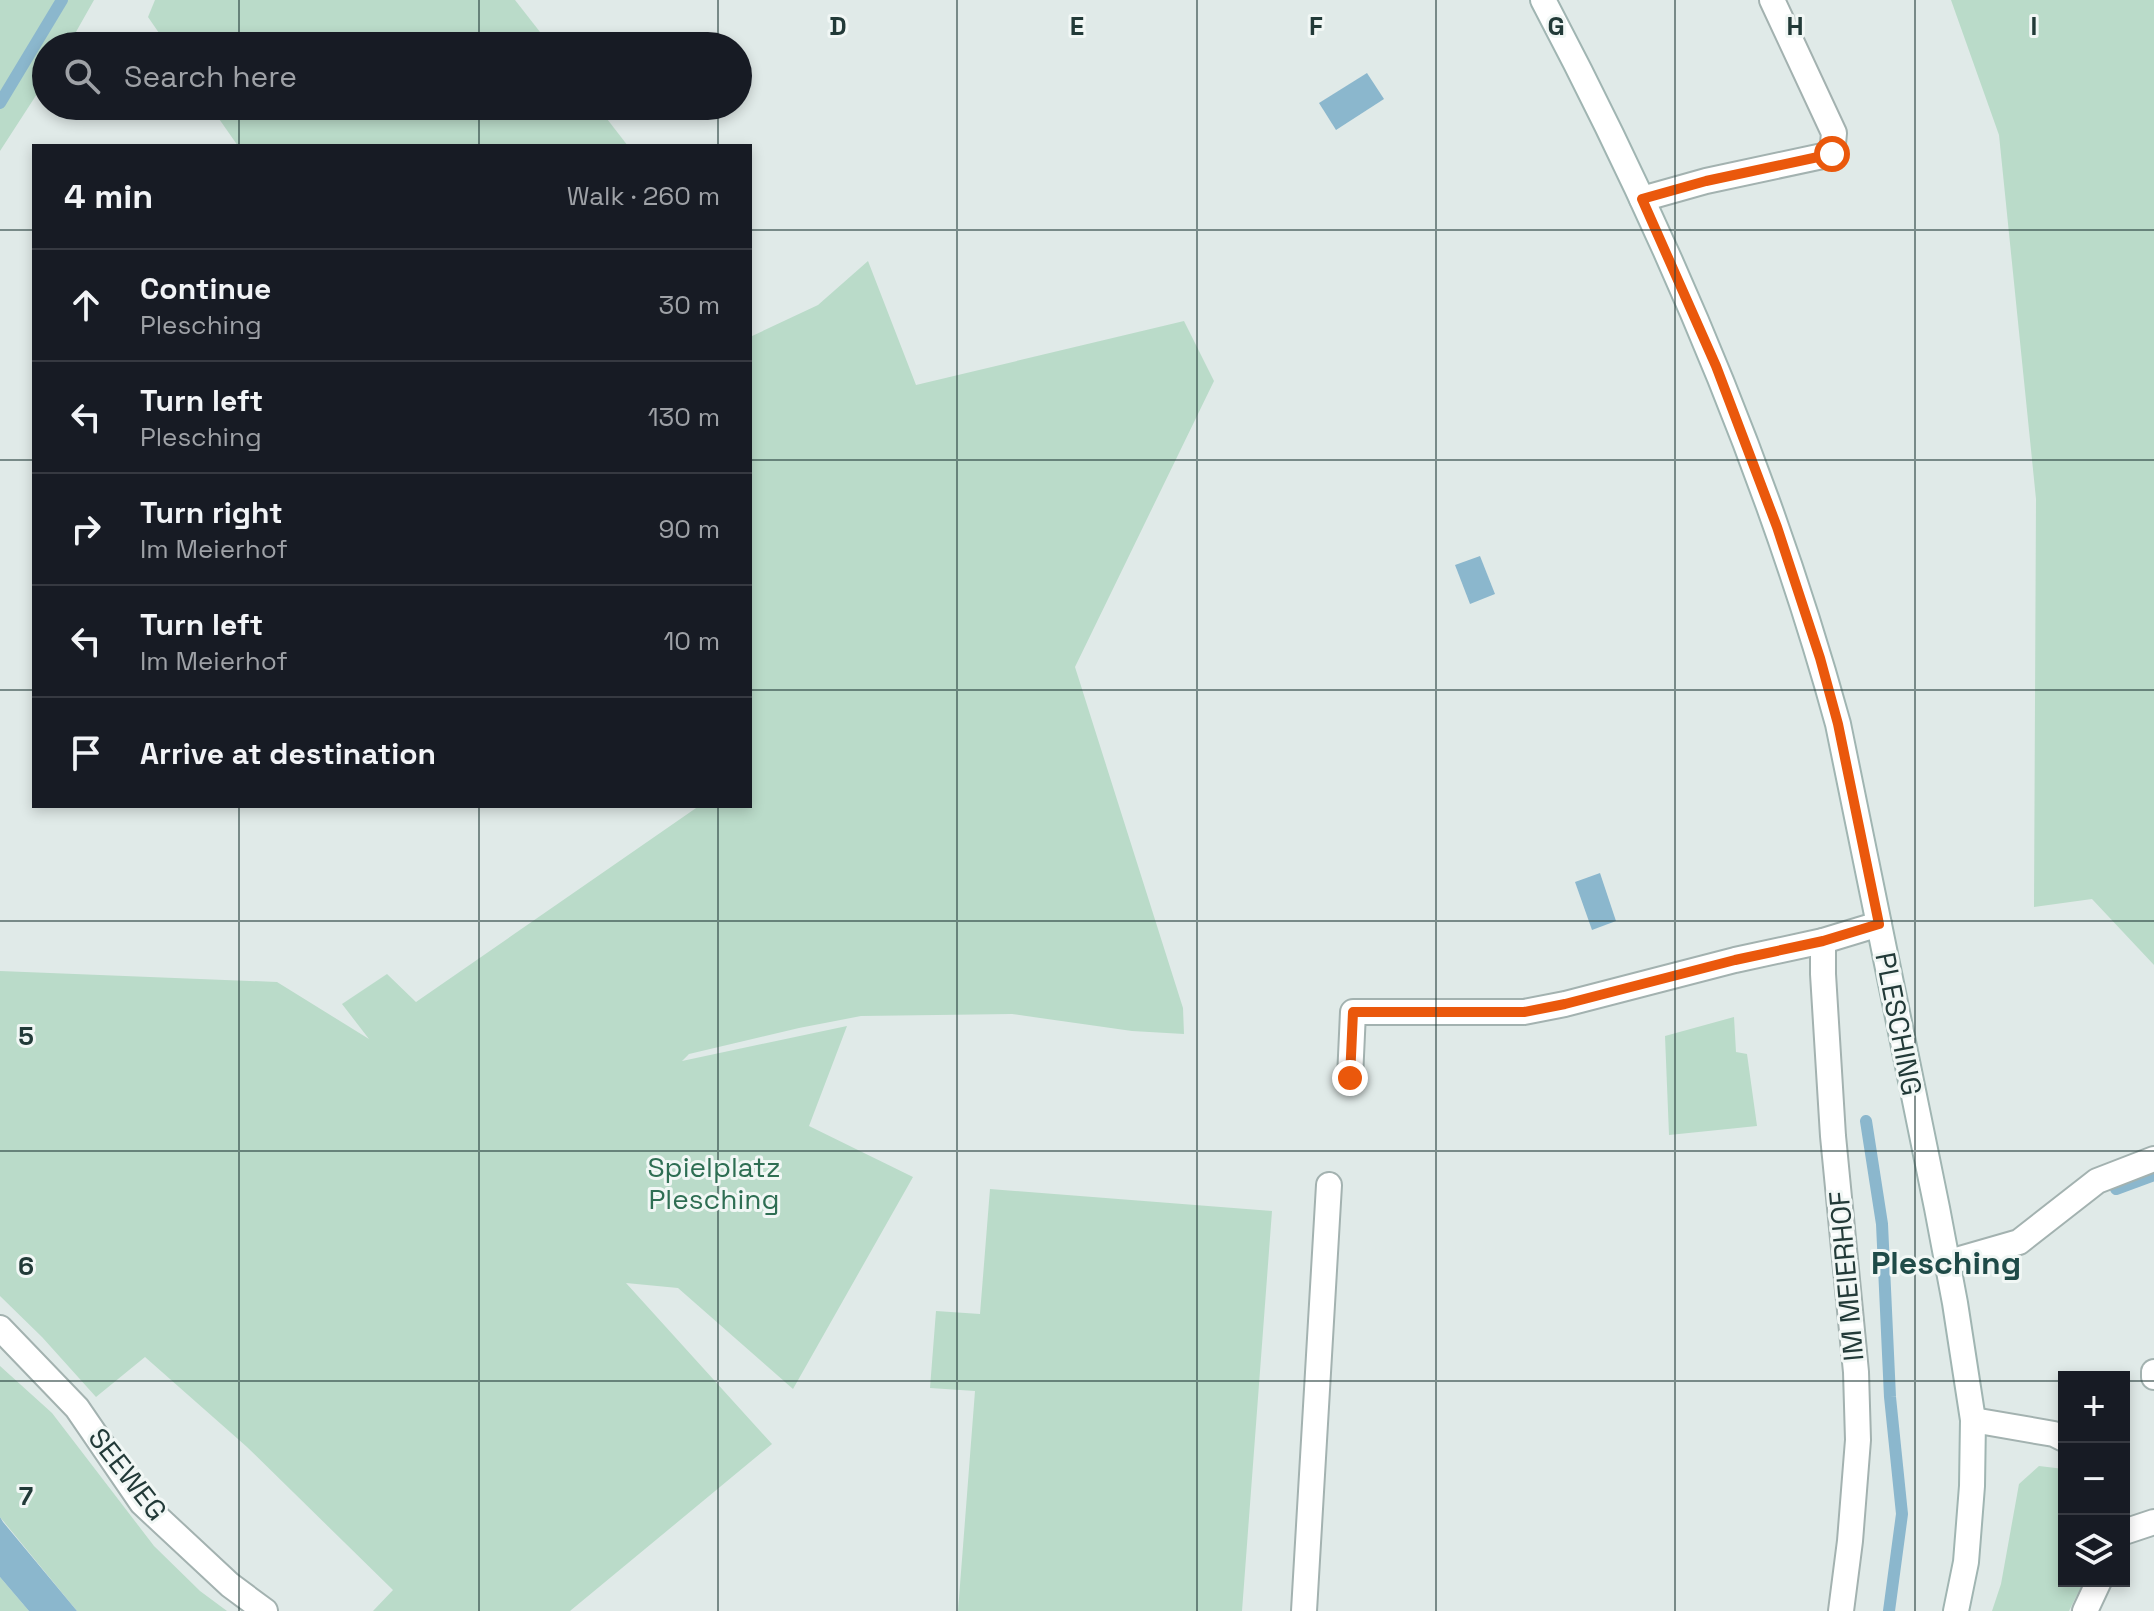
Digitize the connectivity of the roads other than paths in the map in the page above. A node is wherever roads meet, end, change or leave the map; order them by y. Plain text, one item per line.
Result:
1 (1543, 0) edge
2 (1772, 0) edge
3 (1642, 199) junction
4 (1879, 924) junction
5 (1823, 941) junction
6 (1350, 1078) dead end
7 (2154, 1159) edge
8 (1329, 1185) dead end
9 (1946, 1263) junction
10 (0, 1328) edge
11 (1973, 1420) junction
12 (2058, 1436) edge
13 (2154, 1522) edge
14 (2130, 1530) edge
15 (2096, 1587) edge
16 (265, 1611) edge
17 (1304, 1611) edge
18 (1841, 1611) edge
19 (1956, 1611) edge
20 (2085, 1611) edge

1 - 3 street, PLESCHING
2 - 3 street
3 - 4 street, PLESCHING
4 - 5 street
4 - 9 street, PLESCHING
5 - 6 street
5 - 18 street, IM MEIERHOF
7 - 9 street
8 - 17 street
9 - 11 street, PLESCHING
10 - 16 street, SEEWEG
11 - 12 street
11 - 19 street, PLESCHING
13 - 14 street
15 - 20 street

